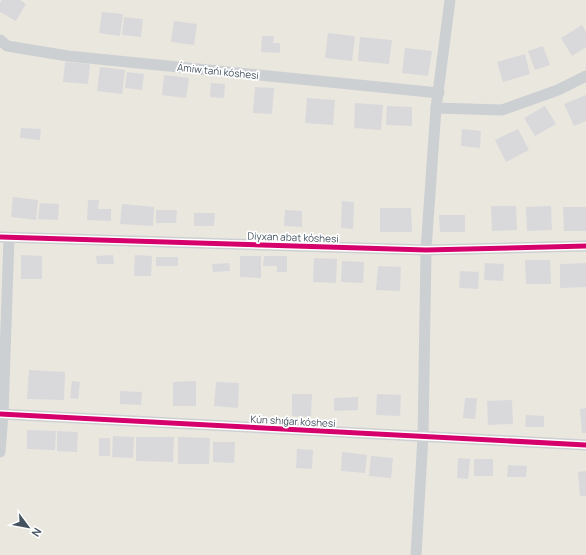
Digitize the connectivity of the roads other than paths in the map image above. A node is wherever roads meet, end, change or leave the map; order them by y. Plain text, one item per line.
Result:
1 (450, 0) edge
2 (0, 40) edge
3 (586, 76) edge
4 (439, 93) junction
5 (436, 108) junction
6 (5, 237) edge
7 (586, 246) edge
8 (426, 250) junction
9 (2, 414) edge
10 (423, 437) junction
11 (586, 445) edge
12 (0, 452) edge
13 (416, 555) edge

1 - 4 street
2 - 4 street, Ámiw tańı kóshesi
3 - 5 street
4 - 5 street
5 - 8 street
6 - 8 street, Diyxan abat kóshesi
6 - 9 street
7 - 8 street, Diyxan abat kóshesi
8 - 10 street
9 - 10 street, Kún shıǵar kóshesi
9 - 12 street
10 - 11 street, Kún shıǵar kóshesi
10 - 13 street

